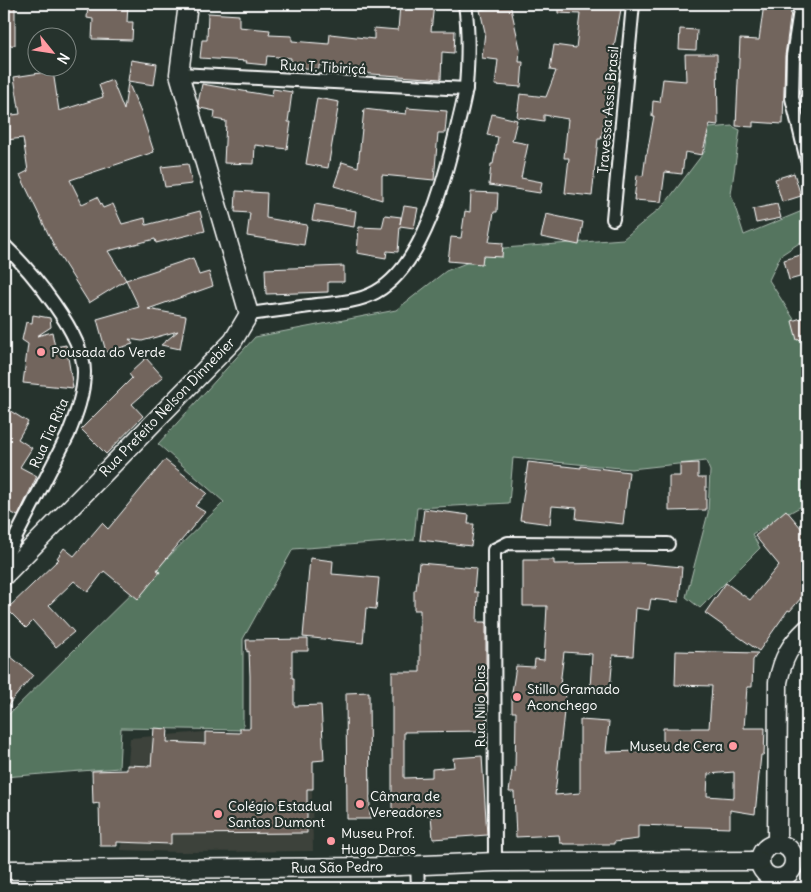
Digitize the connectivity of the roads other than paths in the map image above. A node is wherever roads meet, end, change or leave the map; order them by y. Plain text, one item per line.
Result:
1 (188, 4) edge
2 (465, 4) edge
3 (632, 4) edge
4 (800, 4) edge
5 (179, 74) junction
6 (466, 89) junction
7 (807, 160) edge
8 (613, 219) dead end
9 (4, 245) edge
10 (249, 314) junction
11 (668, 544) dead end
12 (4, 560) edge
13 (4, 576) edge
14 (807, 629) edge
15 (777, 844) junction
16 (800, 860) edge
17 (760, 861) junction
18 (495, 862) junction
19 (417, 866) junction
20 (4, 870) edge
21 (777, 883) edge
22 (418, 888) edge

1 - 5 street
2 - 6 street
3 - 8 street, Travessa Assis Brasil
4 - 7 street
5 - 6 street, Rua T. Tibiriçá
5 - 10 street
6 - 10 street
9 - 12 street, Rua Tia Rita
10 - 13 street, Rua Prefeito Nelson Dinnebier
11 - 18 street, Rua Nilo Dias
14 - 15 street
15 - 16 street
15 - 17 street
16 - 21 street
17 - 18 street, Rua São Pedro
17 - 21 street
18 - 19 street, Rua São Pedro
19 - 20 street, Rua São Pedro
19 - 22 street

